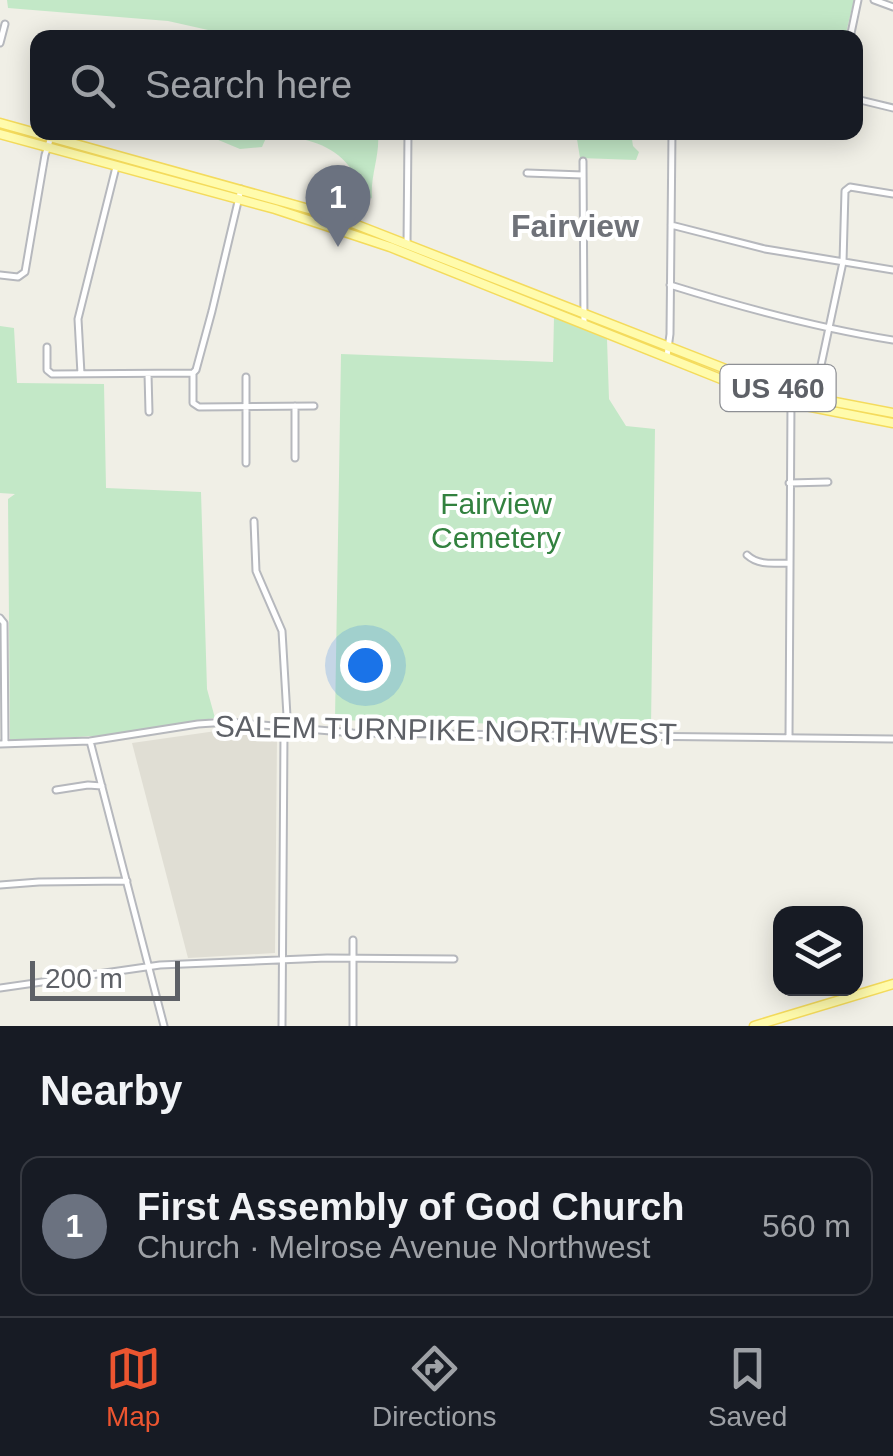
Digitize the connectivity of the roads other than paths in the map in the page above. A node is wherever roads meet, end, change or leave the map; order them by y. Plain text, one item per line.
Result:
1 (858, 0) edge
2 (874, 0) edge
3 (893, 7) edge
4 (5, 24) dead end
5 (852, 30) edge
6 (0, 44) edge
7 (863, 101) edge
8 (893, 108) edge
9 (0, 124) edge
10 (0, 134) edge
11 (30, 135) edge
12 (30, 139) edge
13 (37, 140) edge
14 (44, 140) edge
15 (408, 140) edge
16 (672, 140) edge
17 (49, 142) junction
18 (117, 160) junction
19 (583, 161) dead end
20 (527, 174) dead end
21 (582, 175) junction
22 (240, 194) junction
23 (893, 194) edge
24 (671, 225) junction
25 (406, 248) junction
26 (843, 262) junction
27 (893, 270) edge
28 (0, 275) edge
29 (670, 285) junction
30 (583, 313) junction
31 (584, 324) junction
32 (828, 329) junction
33 (893, 340) edge
34 (47, 347) dead end
35 (668, 351) junction
36 (193, 373) junction
37 (81, 374) junction
38 (148, 374) junction
39 (246, 377) dead end
40 (791, 397) junction
41 (814, 398) junction
42 (246, 406) junction
43 (295, 406) junction
44 (314, 406) dead end
45 (149, 412) dead end
46 (893, 413) edge
47 (893, 423) edge
48 (295, 458) dead end
49 (246, 463) dead end
50 (828, 482) dead end
51 (789, 483) junction
52 (254, 521) dead end
53 (747, 555) dead end
54 (790, 563) junction
55 (0, 618) edge
56 (285, 727) junction
57 (789, 738) junction
58 (893, 739) edge
59 (90, 741) junction
60 (2, 744) edge
61 (102, 786) junction
62 (56, 790) dead end
63 (127, 882) junction
64 (0, 885) edge
65 (352, 940) dead end
66 (352, 958) junction
67 (282, 959) junction
68 (454, 959) dead end
69 (148, 966) junction
70 (893, 984) edge
71 (0, 988) edge
72 (164, 1026) edge
73 (282, 1026) edge
74 (352, 1026) edge
75 (754, 1026) edge

1 - 5 street
2 - 3 street
4 - 6 street
7 - 8 street
9 - 11 main road, US 460
10 - 12 main road, US 460
13 - 17 main road, US 460
14 - 17 main road, US 460
15 - 25 street
16 - 24 street
17 - 18 main road, US 460
17 - 28 street
18 - 22 main road, US 460
18 - 37 street
19 - 21 street
20 - 21 street
21 - 30 street
22 - 25 main road, US 460
22 - 36 street
23 - 26 street
24 - 26 street
24 - 29 street
25 - 30 main road, US 460
25 - 31 main road, US 460
26 - 27 street
26 - 32 street
29 - 32 street
29 - 35 street
30 - 31 street
30 - 35 main road, US 460
31 - 35 main road, US 460
32 - 33 street
32 - 41 street
34 - 37 street
35 - 40 main road, US 460
36 - 38 street
36 - 42 street
37 - 38 street
38 - 45 street
39 - 42 street
40 - 41 main road, US 460
40 - 47 main road, US 460
40 - 51 street
41 - 46 main road, US 460
42 - 43 street
42 - 49 street
43 - 44 street
43 - 48 street
50 - 51 street
51 - 54 street
52 - 56 street
53 - 54 street
54 - 57 street
55 - 60 street
56 - 57 street, SALEM TURNPIKE NORTHWEST
56 - 59 street, SALEM TURNPIKE NORTHWEST
56 - 67 street
57 - 58 street, SALEM TURNPIKE NORTHWEST
59 - 60 street, SALEM TURNPIKE NORTHWEST
59 - 61 street
61 - 62 street
61 - 63 street
63 - 64 street
63 - 69 street
65 - 66 street
66 - 67 street
66 - 68 street
66 - 74 street
67 - 69 street
67 - 73 street
69 - 71 street
69 - 72 street
70 - 75 main road

